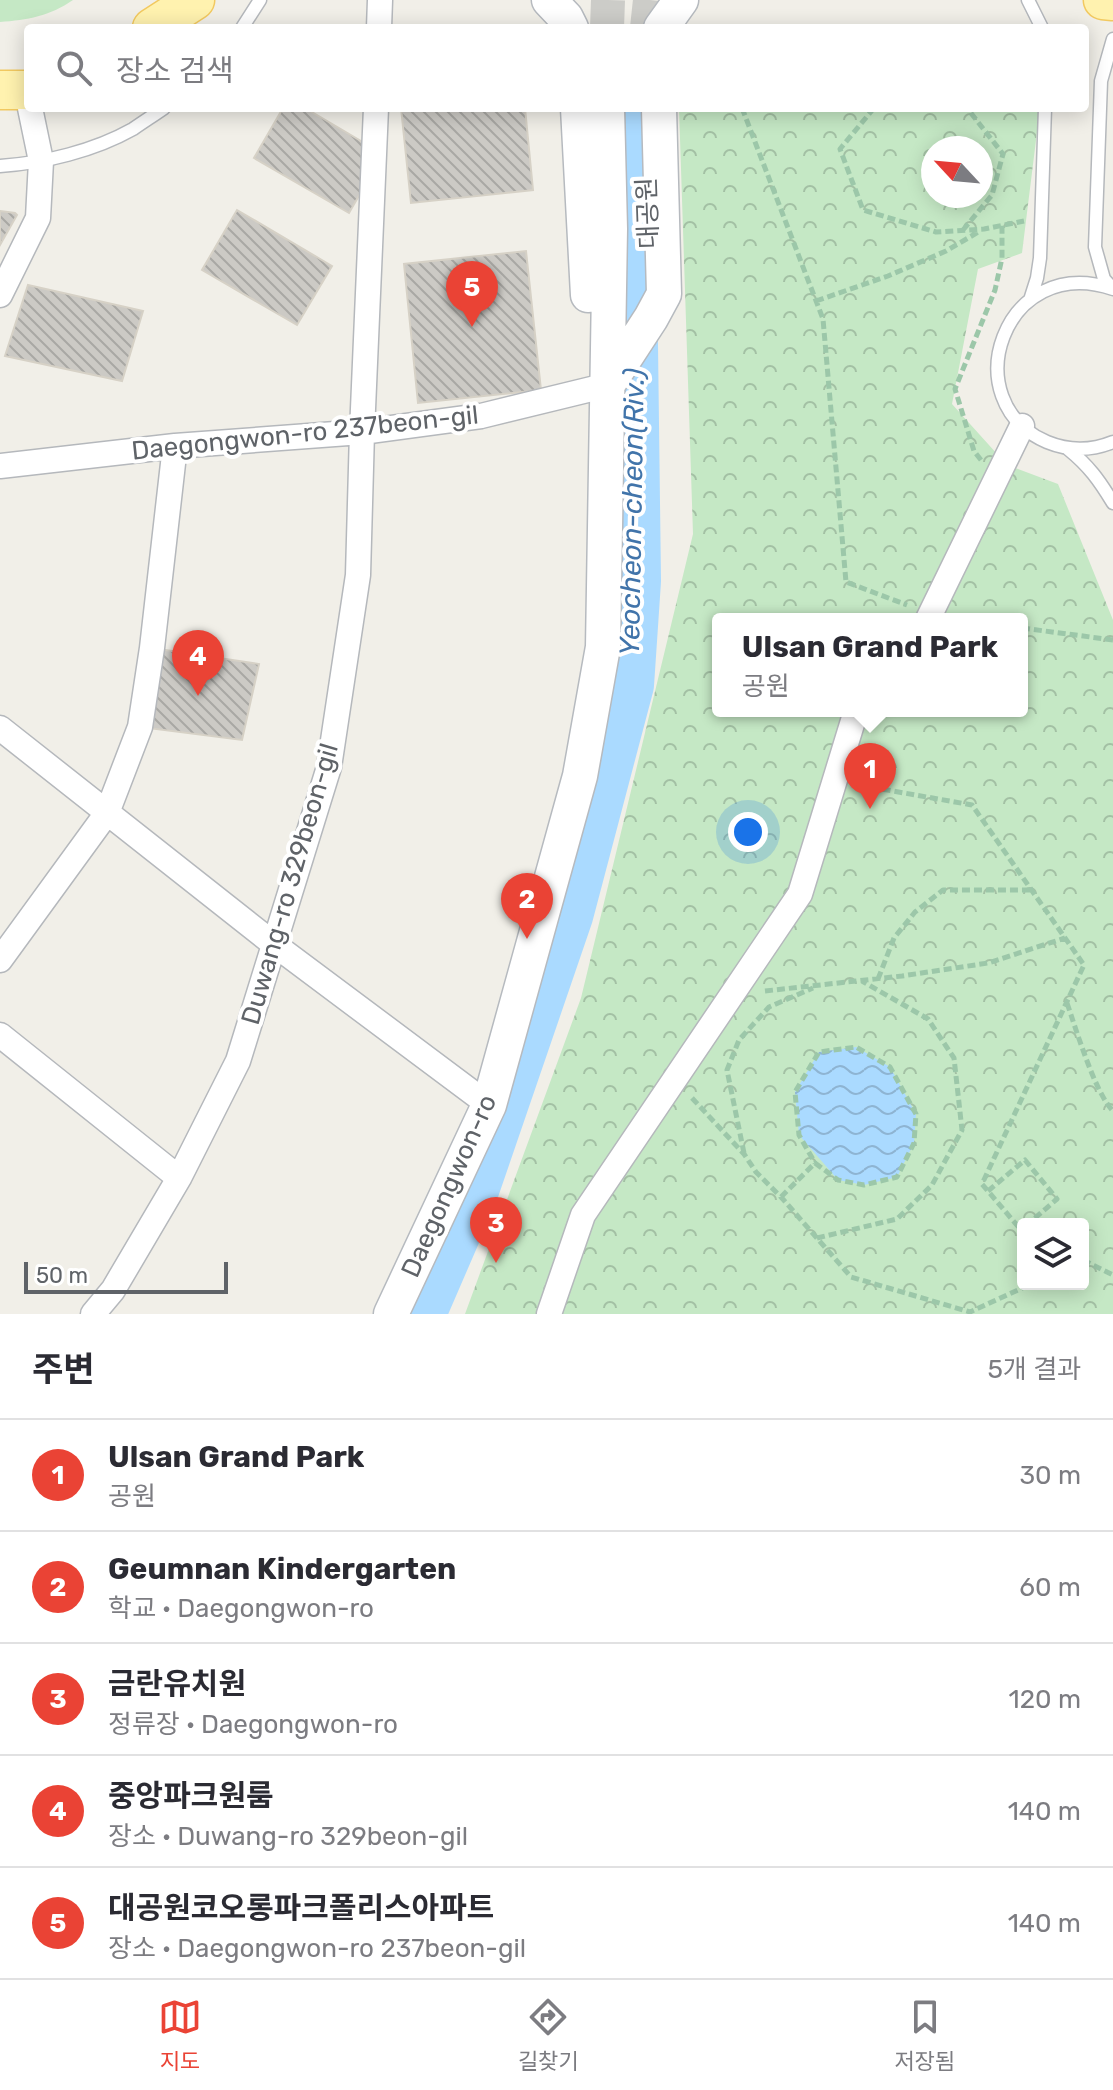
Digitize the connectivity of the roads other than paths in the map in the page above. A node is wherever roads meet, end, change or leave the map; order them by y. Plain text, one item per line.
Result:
1 (169, 0) edge
2 (195, 0) edge
3 (260, 0) edge
4 (380, 0) edge
5 (549, 0) edge
6 (681, 0) edge
7 (1028, 0) edge
8 (1103, 0) edge
9 (1113, 1) edge
10 (153, 24) edge
11 (156, 24) edge
12 (245, 24) edge
13 (379, 24) edge
14 (569, 24) edge
15 (664, 24) edge
16 (1040, 24) edge
17 (1113, 39) edge
18 (24, 112) edge
19 (158, 112) edge
20 (376, 112) edge
21 (578, 112) edge
22 (607, 112) edge
23 (646, 112) edge
24 (659, 112) edge
25 (1045, 112) edge
26 (41, 161) junction
27 (0, 166) edge
28 (1113, 289) edge
29 (0, 295) edge
30 (1030, 300) junction
31 (651, 318) junction
32 (608, 385) junction
33 (1022, 426) junction
34 (362, 432) junction
35 (1113, 442) edge
36 (175, 446) junction
37 (1068, 449) junction
38 (0, 466) edge
39 (1113, 503) edge
40 (932, 613) edge
41 (854, 717) edge
42 (0, 728) edge
43 (107, 813) junction
44 (275, 945) junction
45 (0, 960) edge
46 (0, 1035) edge
47 (489, 1105) junction
48 (179, 1178) junction
49 (93, 1314) edge
50 (391, 1314) edge
51 (549, 1314) edge

1 - 10 main road
2 - 11 main road
3 - 12 lane
4 - 13 street
5 - 14 street
6 - 15 street
7 - 16 lane
8 - 9 main road
17 - 28 lane
18 - 26 street
19 - 26 lane
20 - 34 street, Duwang-ro 329beon-gil
21 - 32 street
22 - 32 street, Daegongwon-ro
23 - 31 street, 대공원
24 - 31 street
25 - 30 lane
26 - 27 lane
26 - 29 street
28 - 30 lane
30 - 33 lane
31 - 32 street
32 - 34 street, Daegongwon-ro 237beon-gil
32 - 47 street, Daegongwon-ro
33 - 37 lane
33 - 40 street
34 - 36 street, Daegongwon-ro 237beon-gil
34 - 44 street, Duwang-ro 329beon-gil
35 - 37 lane
36 - 38 street, Daegongwon-ro 237beon-gil
36 - 43 street
37 - 39 lane
41 - 51 street
42 - 43 street
43 - 44 street
43 - 45 street
44 - 47 street
44 - 48 street, Duwang-ro 329beon-gil
46 - 48 street
47 - 50 street, Daegongwon-ro
48 - 49 street, Duwang-ro 329beon-gil

